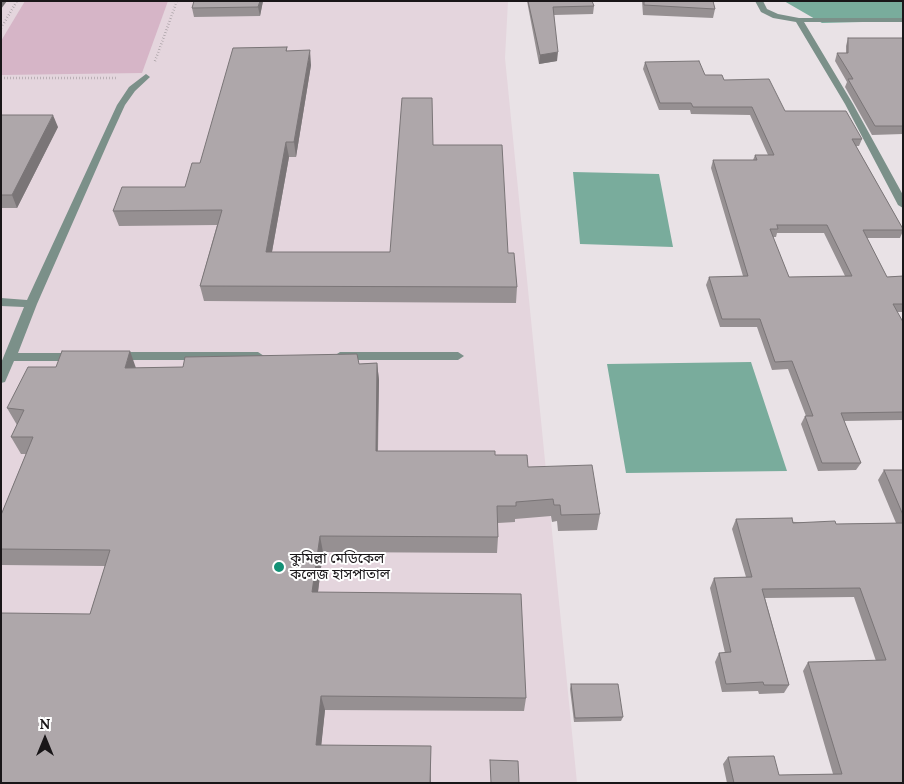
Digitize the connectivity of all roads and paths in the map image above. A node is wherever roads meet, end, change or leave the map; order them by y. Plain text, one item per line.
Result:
1 (17, 1) edge
2 (177, 1) edge
3 (759, 1) edge
4 (799, 20) junction
5 (903, 20) edge
6 (1, 28) edge
7 (146, 77) junction
8 (1, 78) edge
9 (903, 205) edge
10 (1, 302) edge
11 (31, 304) junction
12 (274, 356) edge
13 (332, 356) edge
14 (458, 356) dead end
15 (10, 357) junction
16 (1, 379) edge

1 - 6 path
2 - 7 path
3 - 4 street
4 - 5 street
4 - 9 street
7 - 8 path
7 - 11 street
10 - 11 street
11 - 15 street
12 - 15 street
13 - 14 street
15 - 16 street

